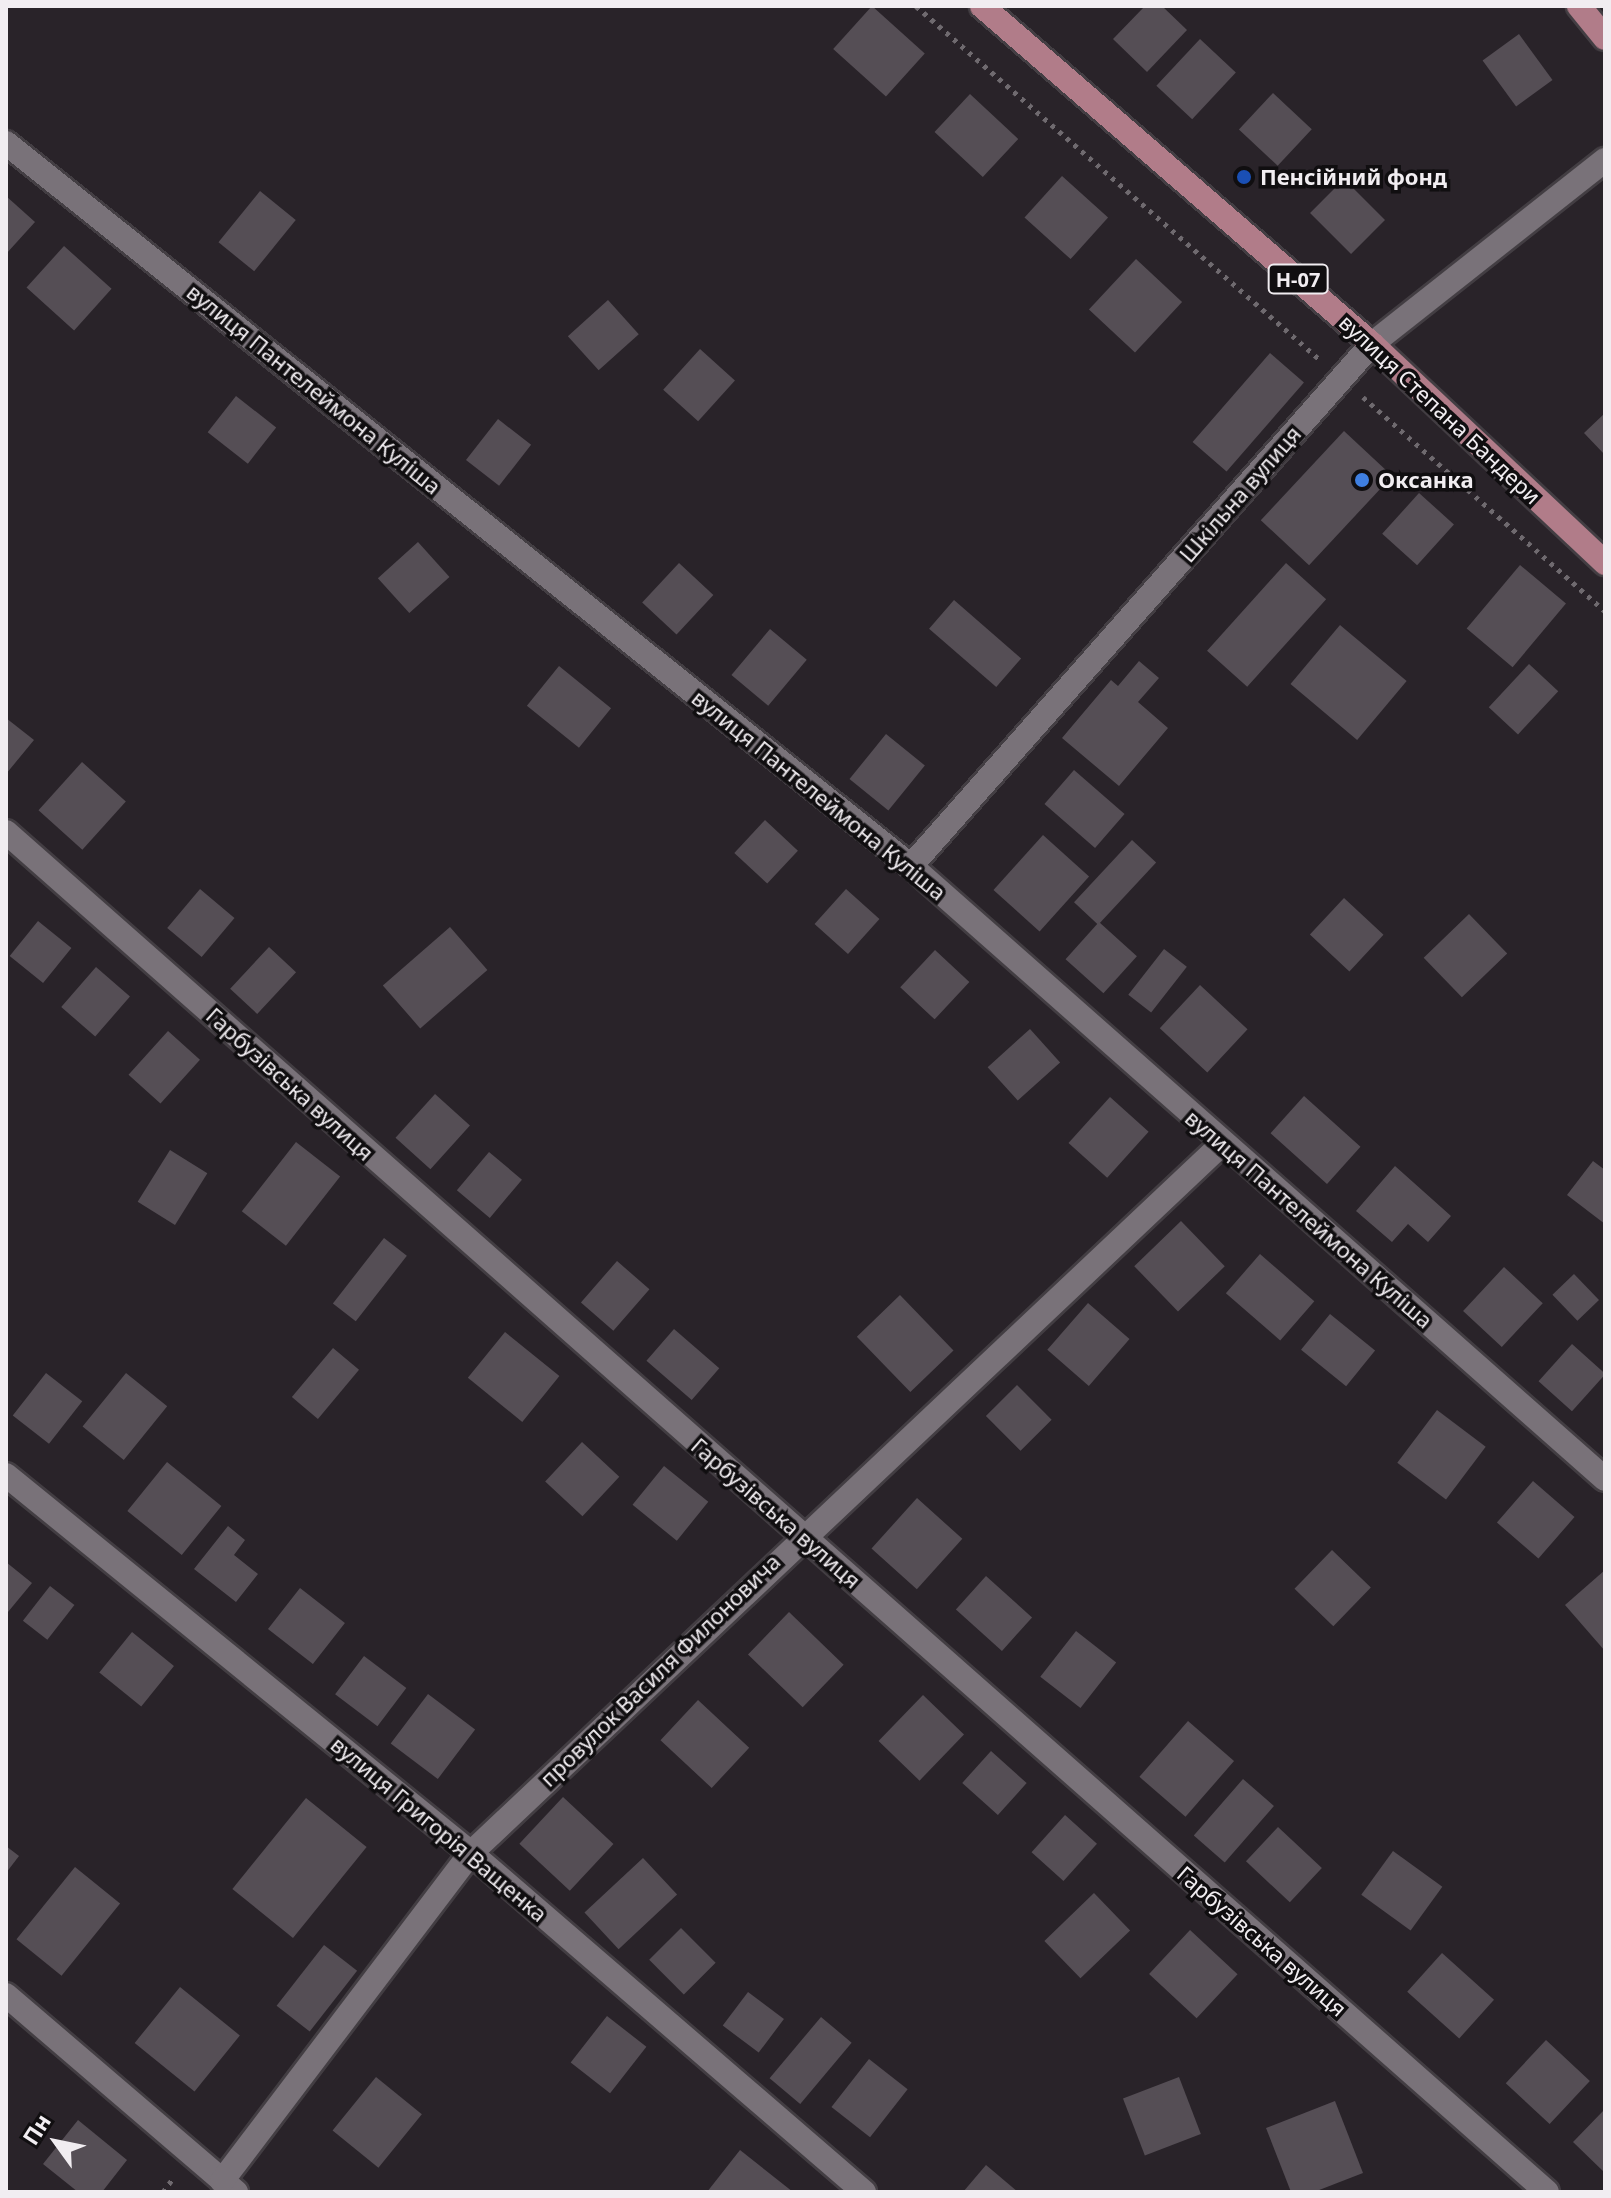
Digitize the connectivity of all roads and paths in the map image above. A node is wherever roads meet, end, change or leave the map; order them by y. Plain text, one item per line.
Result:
1 (916, 6) edge
2 (982, 6) edge
3 (1579, 6) edge
4 (1605, 38) edge
5 (6, 143) edge
6 (1605, 160) edge
7 (1372, 344) junction
8 (1342, 378) junction
9 (1605, 563) edge
10 (1605, 611) edge
11 (6, 832) edge
12 (911, 866) junction
13 (1222, 1144) junction
14 (6, 1475) edge
15 (1605, 1479) edge
16 (800, 1535) junction
17 (471, 1853) junction
18 (6, 1995) edge
19 (229, 2186) edge
20 (864, 2192) edge
21 (1547, 2192) edge

1 - 8 path
2 - 7 main road, вулиця Степана Бандери / Н-07
3 - 4 main road
5 - 12 street, вулиця Пантелеймона Куліша
6 - 7 street, Шкільна вулиця
7 - 8 street, Шкільна вулиця
7 - 9 main road, вулиця Степана Бандери / Н-07
8 - 10 path
8 - 12 street, Шкільна вулиця
11 - 16 street, Гарбузівська вулиця
12 - 13 street, вулиця Пантелеймона Куліша
13 - 15 street, вулиця Пантелеймона Куліша
13 - 16 street, провулок Василя Филоновича
14 - 17 street, вулиця Григорія Ващенка
16 - 17 street, провулок Василя Филоновича
16 - 21 street, Гарбузівська вулиця
17 - 19 street, провулок Василя Филоновича
17 - 20 street, вулиця Григорія Ващенка
18 - 19 street

